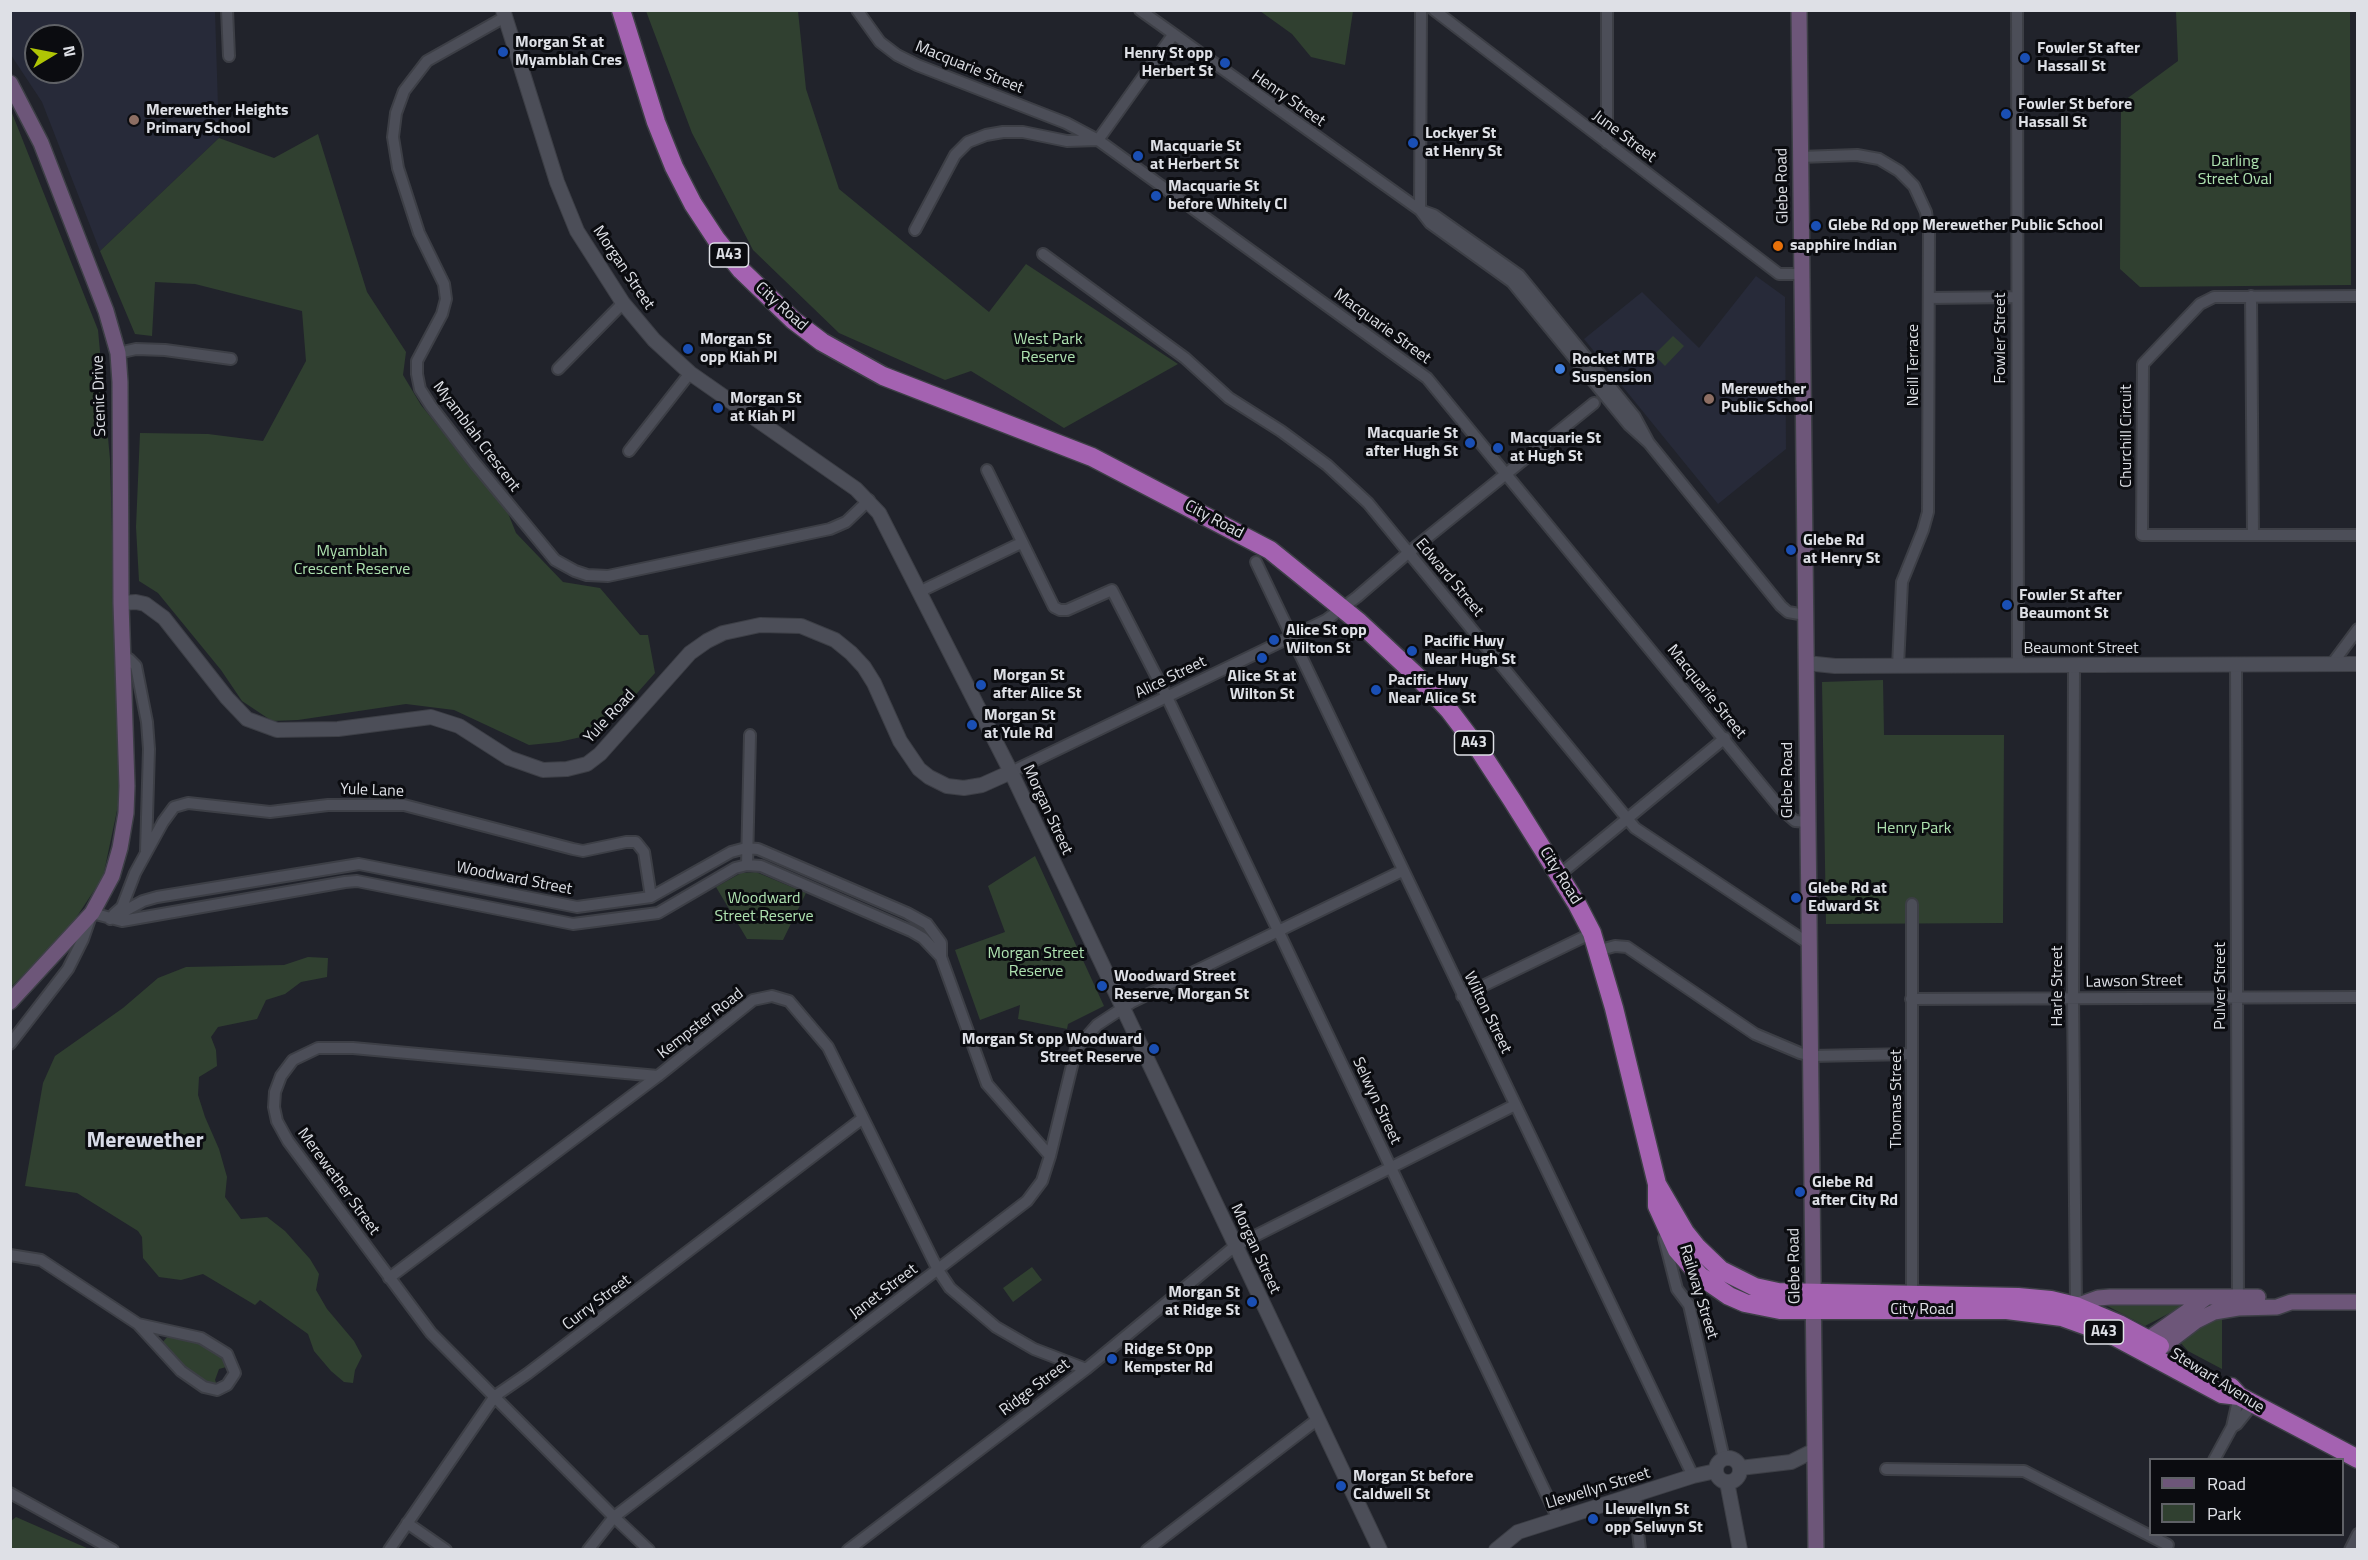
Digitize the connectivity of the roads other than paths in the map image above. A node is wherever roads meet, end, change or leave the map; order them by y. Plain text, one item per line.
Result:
1 (227, 10) edge
2 (621, 10) edge
3 (857, 10) edge
4 (1140, 10) edge
5 (1421, 10) edge
6 (1434, 10) edge
7 (1607, 10) edge
8 (1798, 10) edge
9 (2017, 10) edge
10 (504, 14) edge
11 (1173, 35) junction
12 (229, 56) dead end
13 (10, 83) edge
14 (1098, 140) junction
15 (1607, 143) junction
16 (1800, 157) junction
17 (1420, 210) junction
18 (915, 230) dead end
19 (1043, 254) dead end
20 (1802, 274) junction
21 (2251, 296) junction
22 (2358, 296) edge
23 (2016, 297) junction
24 (1929, 298) junction
25 (623, 303) junction
26 (118, 353) junction
27 (231, 359) dead end
28 (558, 369) dead end
29 (690, 373) junction
30 (1594, 403) dead end
31 (629, 451) dead end
32 (987, 470) dead end
33 (1507, 472) junction
34 (868, 500) junction
35 (2253, 535) junction
36 (2358, 535) edge
37 (1021, 543) junction
38 (1408, 553) junction
39 (1256, 562) dead end
40 (919, 592) junction
41 (121, 603) junction
42 (1342, 609) junction
43 (1806, 615) junction
44 (2358, 629) edge
45 (1292, 638) junction
46 (123, 657) junction
47 (1806, 663) junction
48 (2236, 664) junction
49 (2332, 664) junction
50 (2357, 664) edge
51 (2018, 665) junction
52 (2074, 665) junction
53 (1898, 666) junction
54 (1167, 697) junction
55 (750, 735) dead end
56 (1725, 738) junction
57 (1011, 772) junction
58 (1627, 817) junction
59 (1807, 822) junction
60 (746, 848) junction
61 (146, 852) junction
62 (747, 865) junction
63 (1402, 871) junction
64 (1559, 875) junction
65 (651, 897) junction
66 (1912, 904) dead end
67 (93, 913) junction
68 (110, 919) junction
69 (1279, 931) junction
70 (1592, 933) junction
71 (1808, 943) junction
72 (1597, 951) junction
73 (940, 957) junction
74 (1462, 996) junction
75 (2236, 996) junction
76 (2358, 997) edge
77 (2073, 998) junction
78 (1911, 999) junction
79 (10, 1002) edge
80 (1122, 1008) junction
81 (10, 1044) edge
82 (1912, 1054) junction
83 (1811, 1056) junction
84 (658, 1076) junction
85 (1515, 1105) junction
86 (863, 1118) junction
87 (1050, 1156) junction
88 (1391, 1167) junction
89 (1657, 1184) junction
90 (1657, 1206) junction
91 (1235, 1246) junction
92 (10, 1255) edge
93 (938, 1270) junction
94 (388, 1278) junction
95 (1912, 1295) junction
96 (2206, 1298) junction
97 (1814, 1302) junction
98 (2238, 1302) junction
99 (2358, 1302) edge
100 (2076, 1306) junction
101 (138, 1324) junction
102 (2153, 1346) junction
103 (1086, 1369) junction
104 (495, 1396) junction
105 (2246, 1400) junction
106 (1317, 1419) junction
107 (2232, 1427) junction
108 (1815, 1450) junction
109 (2215, 1458) edge
110 (2358, 1459) edge
111 (1720, 1465) junction
112 (1740, 1468) junction
113 (1886, 1469) dead end
114 (1694, 1476) junction
115 (1727, 1482) junction
116 (10, 1493) edge
117 (1634, 1495) junction
118 (614, 1517) junction
119 (1558, 1519) junction
120 (407, 1523) junction
121 (2358, 1534) edge
122 (2167, 1547) edge
123 (1147, 1549) edge
124 (113, 1550) edge
125 (389, 1550) edge
126 (446, 1550) edge
127 (588, 1550) edge
128 (649, 1550) edge
129 (848, 1550) edge
130 (1380, 1550) edge
131 (1496, 1550) edge
132 (1640, 1550) edge
133 (1740, 1550) edge
134 (1816, 1550) edge
135 (2350, 1550) edge

1 - 12 street
2 - 42 highway, City Road / A43
3 - 14 street, Macquarie Street
4 - 11 street, Henry Street
5 - 17 street
6 - 15 street, June Street
7 - 15 street
8 - 16 main road, Glebe Road
9 - 23 street, Fowler Street
10 - 25 street, Morgan Street
10 - 34 street, Myamblah Crescent
11 - 14 street
11 - 17 street, Henry Street
13 - 26 main road, Scenic Drive
14 - 18 street
14 - 33 street, Macquarie Street
15 - 20 street, June Street
16 - 20 main road, Glebe Road
16 - 24 street, Neill Terrace
17 - 43 street, Henry Street
19 - 38 street, Edward Street
20 - 43 main road, Glebe Road
21 - 22 street, Churchill Circuit
21 - 35 street
21 - 35 street, Churchill Circuit
23 - 24 street
23 - 51 street, Fowler Street
24 - 53 street, Neill Terrace
25 - 28 street
25 - 29 street, Morgan Street
26 - 27 street
26 - 41 main road, Scenic Drive
29 - 31 street
29 - 34 street, Morgan Street
30 - 33 street, Alice Street
32 - 37 street
33 - 38 street, Alice Street
33 - 56 street, Macquarie Street
34 - 40 street, Morgan Street
35 - 36 street, Churchill Circuit
37 - 40 street
37 - 54 street, Selwyn Street
38 - 42 street, Alice Street
38 - 58 street, Edward Street
39 - 45 street, Wilton Street
40 - 57 street, Morgan Street
41 - 46 main road, Scenic Drive
41 - 57 street, Yule Road
42 - 45 street, Alice Street
42 - 64 highway, City Road / A43
43 - 47 main road, Glebe Road
44 - 49 street
45 - 54 street, Alice Street
45 - 63 street, Wilton Street
46 - 61 street
46 - 67 main road, Scenic Drive
47 - 53 street, Beaumont Street
47 - 59 main road, Glebe Road
48 - 49 street, Beaumont Street
48 - 52 street, Beaumont Street
48 - 75 street, Pulver Street
49 - 50 street, Beaumont Street
51 - 52 street, Beaumont Street
51 - 53 street, Beaumont Street
52 - 77 street, Harle Street
54 - 57 street, Alice Street
54 - 69 street, Selwyn Street
55 - 60 street
56 - 58 street
56 - 59 street, Macquarie Street
57 - 80 street, Morgan Street
58 - 64 street
58 - 71 street, Edward Street
59 - 71 main road, Glebe Road
60 - 62 street
60 - 65 street, Woodward Street
60 - 73 street
61 - 65 street, Yule Lane
61 - 68 street, Yule Lane
62 - 68 street, Woodward Street
62 - 73 street
63 - 69 street, Janet Street
63 - 74 street, Wilton Street
64 - 70 highway, City Road / A43
65 - 68 street, Woodward Street
66 - 78 street, Thomas Street
67 - 68 street, Woodward Street
67 - 79 main road, Scenic Drive
67 - 81 street, Scenic Drive
69 - 80 street, Janet Street
69 - 88 street, Selwyn Street
70 - 72 highway, City Road / A43
70 - 74 street
71 - 83 main road, Glebe Road
72 - 83 street
72 - 89 highway, City Road / A43
73 - 87 street
74 - 85 street, Wilton Street
75 - 76 street, Lawson Street
75 - 77 street, Lawson Street
75 - 98 street, Pulver Street
77 - 78 street, Lawson Street
77 - 100 street, Harle Street
78 - 82 street, Thomas Street
80 - 87 street, Janet Street
80 - 91 street, Morgan Street
82 - 83 street
82 - 95 street, Thomas Street
83 - 97 main road, Glebe Road
84 - 86 street, Kempster Road
84 - 94 street, Kempster Road
84 - 94 street, Merewether Street
85 - 88 street, Ridge Street
85 - 114 street, Wilton Street
86 - 93 street, Kempster Road
86 - 104 street, Curry Street
87 - 93 street, Janet Street
88 - 91 street, Ridge Street
88 - 119 street, Selwyn Street
89 - 90 highway, City Road / A43
89 - 97 highway, City Road / A43
90 - 97 highway, City Road / A43
90 - 111 street, Railway Street
91 - 103 street, Ridge Street
91 - 106 street, Morgan Street
92 - 101 street
93 - 103 street, Kempster Road
93 - 118 street, Janet Street
94 - 104 street, Merewether Street
95 - 97 highway, A43
95 - 100 highway, A43
96 - 98 main road
96 - 100 main road
96 - 102 main road
97 - 102 highway, City Road / A43
97 - 108 main road, Glebe Road
98 - 99 main road
98 - 102 main road
100 - 102 highway, Stewart Avenue / A43
101 - 101 street
102 - 105 highway, Stewart Avenue / A43
103 - 129 street, Ridge Street
104 - 118 street, Merewether Street
104 - 120 street, Curry Street
105 - 107 street
105 - 107 street
105 - 110 highway, Stewart Avenue / A43
106 - 123 street
106 - 130 street, Morgan Street
107 - 109 street
108 - 112 street
108 - 134 main road, Glebe Road
111 - 112 street
111 - 114 street, Llewellyn Street
111 - 115 street
112 - 115 street
113 - 122 street
114 - 117 street, Llewellyn Street
115 - 133 street
116 - 124 street
117 - 119 street, Llewellyn Street
117 - 132 street
118 - 127 street, Janet Street
118 - 128 street, Merewether Street
119 - 131 street, Llewellyn Street
120 - 125 street, Curry Street
120 - 126 street
121 - 135 street

